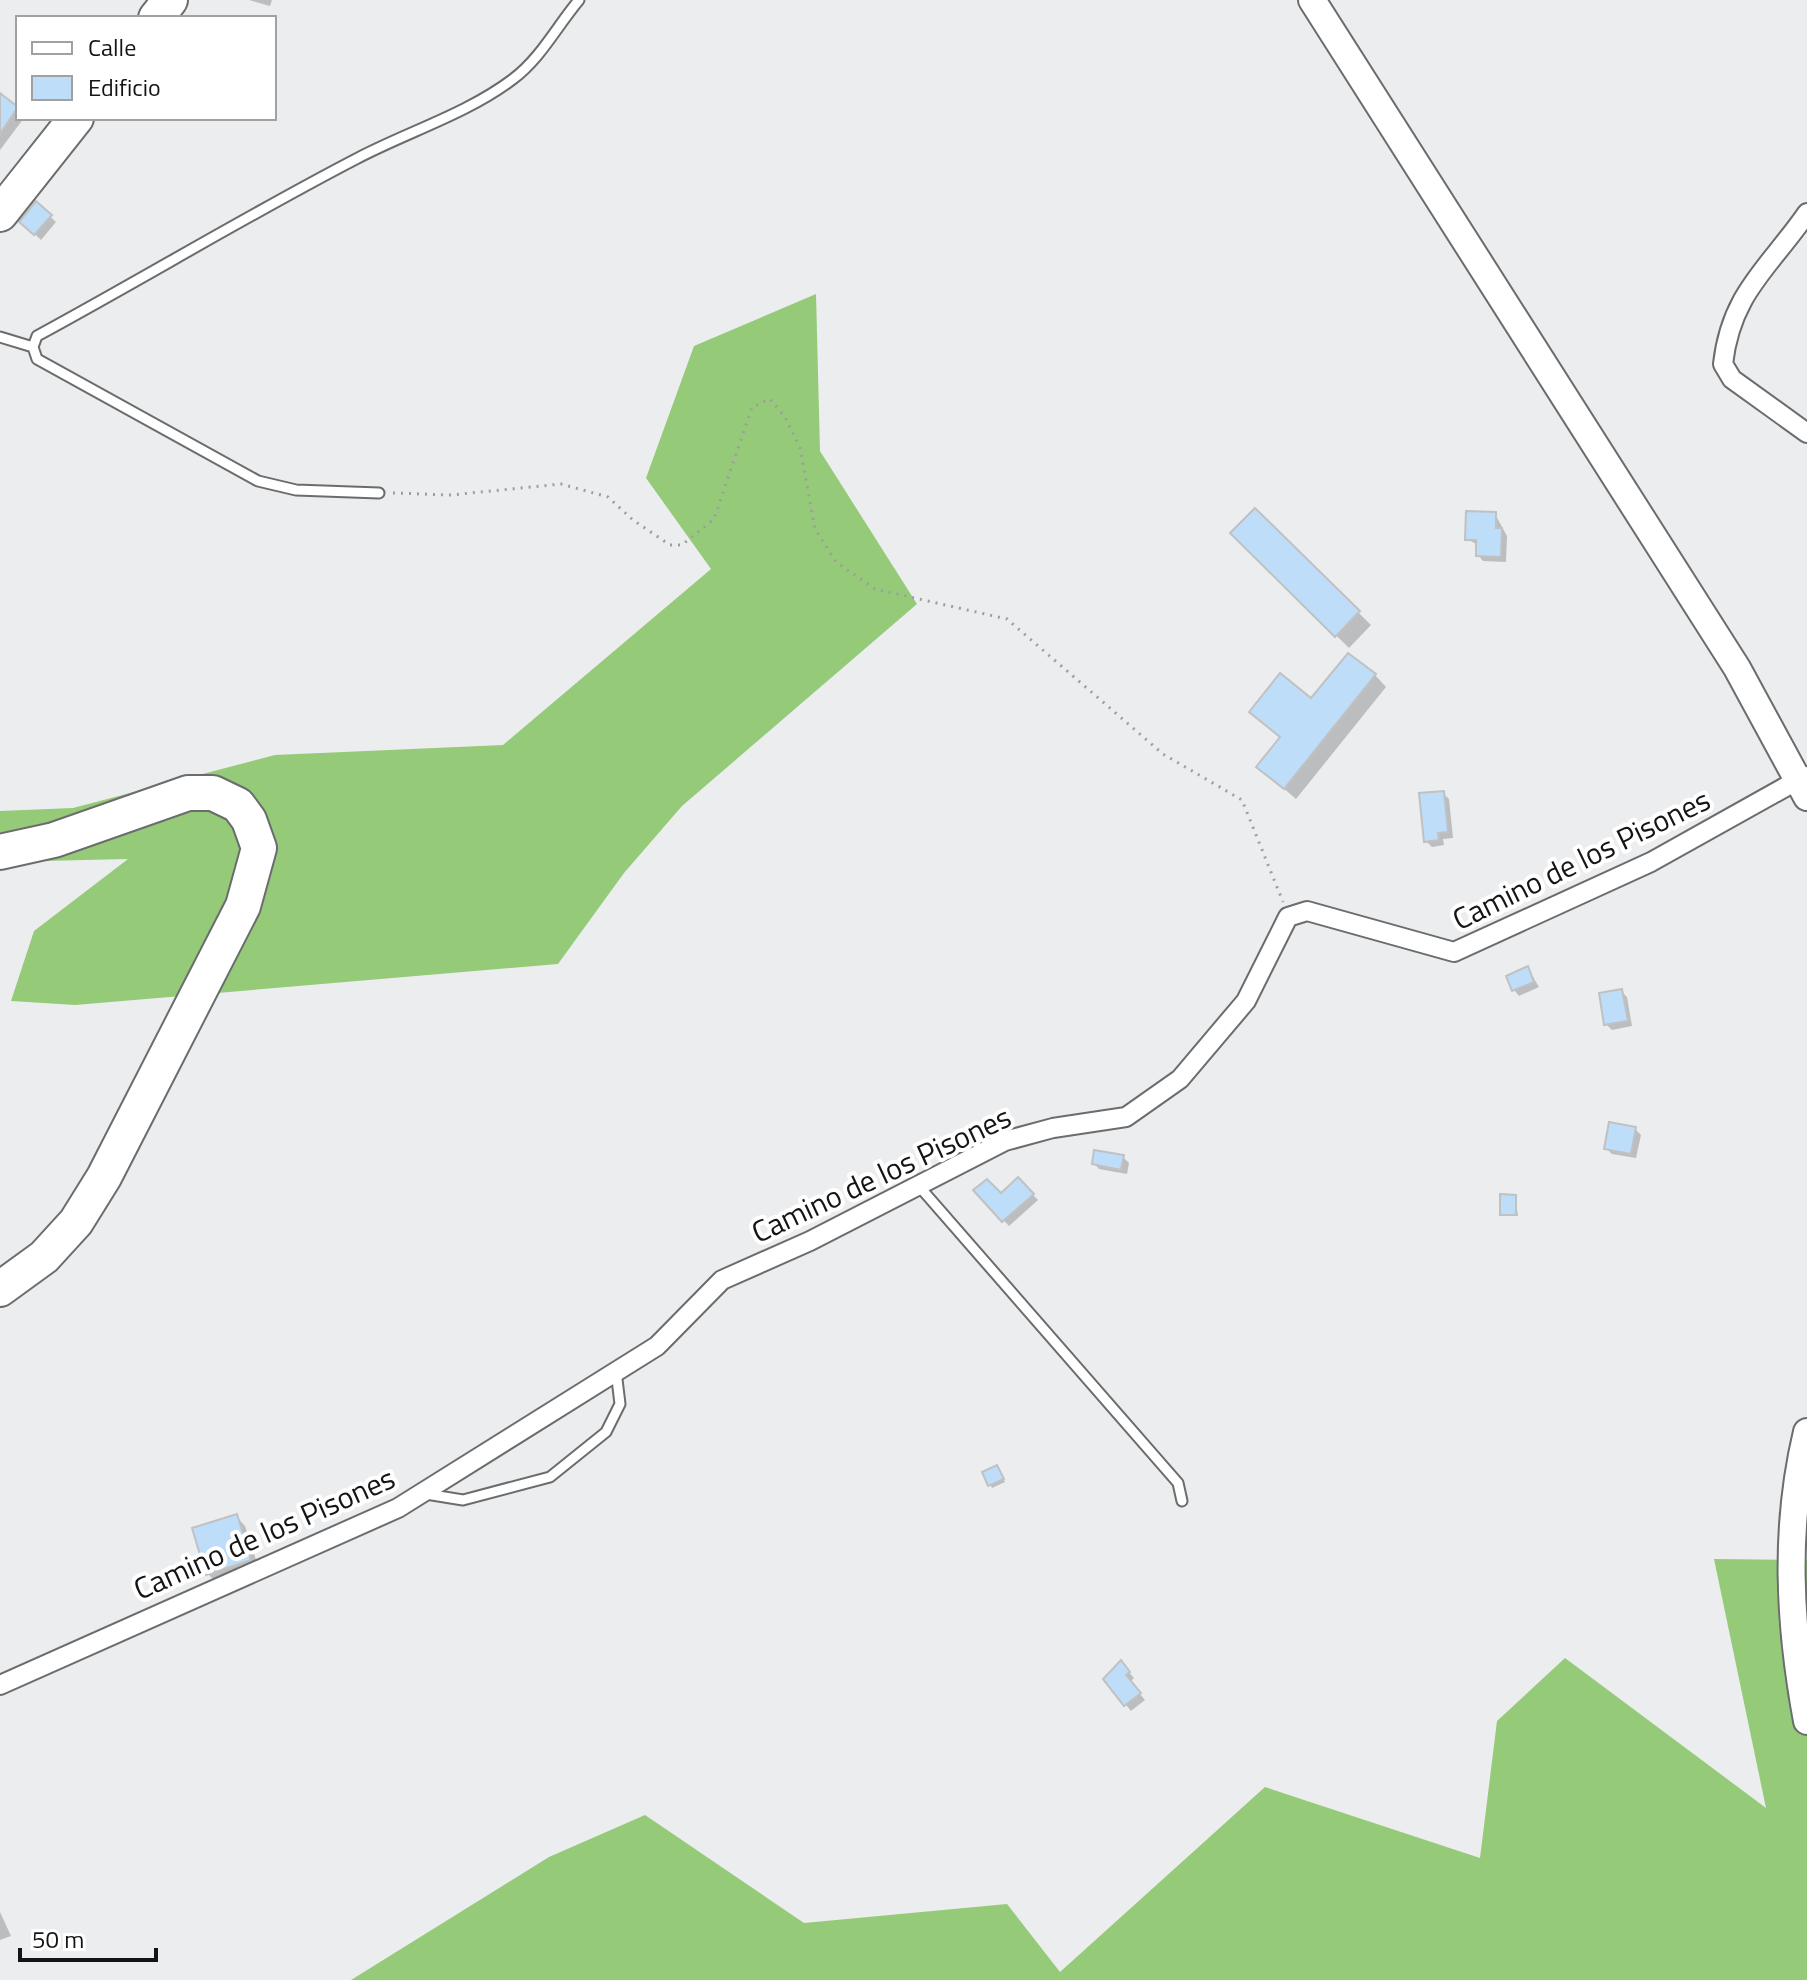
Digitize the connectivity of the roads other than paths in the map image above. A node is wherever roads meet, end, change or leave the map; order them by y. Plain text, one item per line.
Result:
1 (170, 0) edge
2 (579, 0) edge
3 (1312, 0) edge
4 (158, 16) edge
5 (74, 120) edge
6 (1807, 213) edge
7 (0, 214) edge
8 (0, 337) edge
9 (33, 347) junction
10 (1807, 433) edge
11 (379, 493) road end
12 (1804, 784) edge
13 (0, 852) edge
14 (918, 1185) junction
15 (0, 1289) edge
16 (616, 1371) junction
17 (1807, 1432) edge
18 (419, 1493) junction
19 (1182, 1501) dead end
20 (0, 1685) edge
21 (1807, 1721) edge

1 - 4 highway
2 - 9 lane
3 - 12 street
5 - 7 highway
6 - 10 street
8 - 9 lane
9 - 11 lane
12 - 14 street, Camino de los Pisones
13 - 15 highway
14 - 16 street, Camino de los Pisones
14 - 19 lane
16 - 18 street, Camino de los Pisones
16 - 18 lane
17 - 21 street
18 - 20 street, Camino de los Pisones

